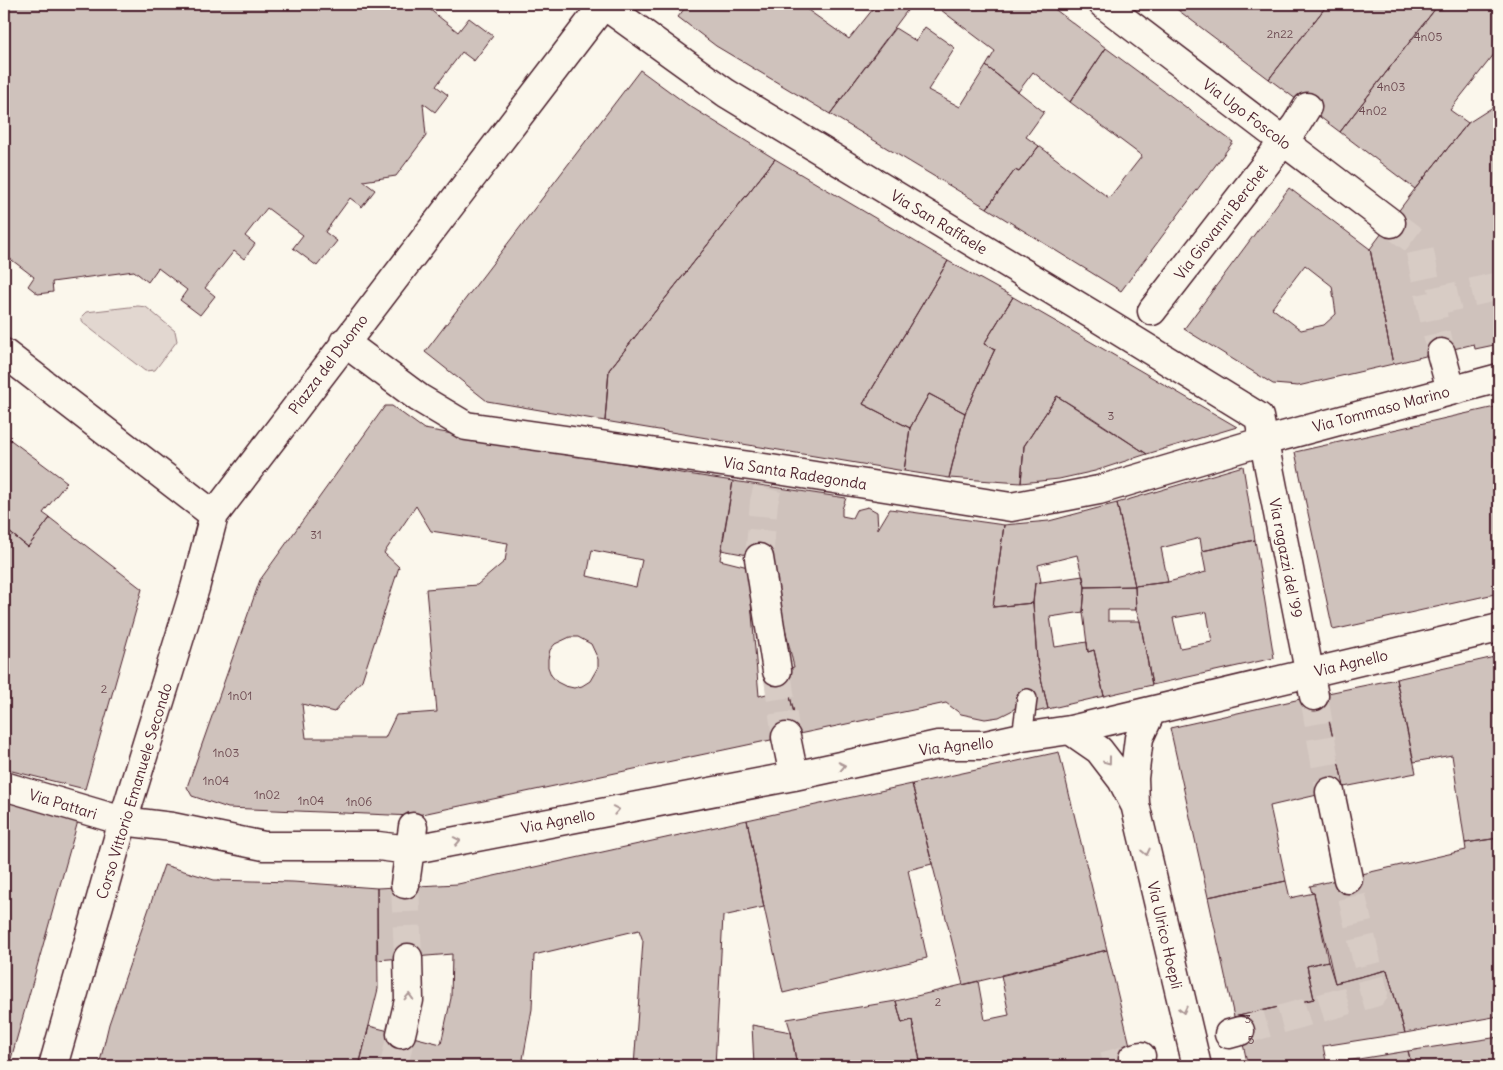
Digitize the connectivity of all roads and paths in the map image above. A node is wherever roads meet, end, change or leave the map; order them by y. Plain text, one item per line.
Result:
1 (604, 4) edge
2 (1103, 4) edge
3 (1307, 107) dead end
4 (1283, 141) junction
5 (1391, 223) tunnel mouth
6 (1152, 311) dead end
7 (344, 342) junction
8 (4, 353) edge
9 (1441, 353) tunnel mouth
10 (1499, 378) edge
11 (1450, 390) junction
12 (1264, 441) junction
13 (214, 515) junction
14 (759, 558) tunnel mouth
15 (1499, 628) edge
16 (777, 671) tunnel mouth
17 (1311, 685) junction
18 (1034, 705) dead end
19 (1151, 712) junction
20 (1070, 730) junction
21 (786, 737) tunnel mouth
22 (1022, 737) junction
23 (794, 776) junction
24 (4, 786) edge
25 (1330, 792) tunnel mouth
26 (1135, 804) junction
27 (123, 821) junction
28 (411, 839) junction
29 (1348, 878) tunnel mouth
30 (405, 884) tunnel mouth
31 (408, 958) tunnel mouth
32 (401, 1034) tunnel mouth
33 (53, 1066) edge
34 (1197, 1066) edge

1 - 7 street, Piazza del Duomo
1 - 12 street, Via San Raffaele
2 - 4 street, Via Ugo Foscolo
3 - 4 street, Via Giovanni Berchet
4 - 5 street, Via Ugo Foscolo
4 - 6 street, Via Giovanni Berchet
7 - 12 street, Via Santa Radegonda
7 - 13 street, Piazza del Duomo
8 - 13 street
9 - 11 street
10 - 11 street, Via Tommaso Marino
11 - 12 street, Via Tommaso Marino
12 - 17 street, Via ragazzi del '99
13 - 27 street, Corso Vittorio Emanuele Secondo
14 - 16 street
15 - 17 street, Via Agnello
17 - 19 street, Via Agnello
18 - 22 lane
19 - 20 street, Via Agnello
19 - 26 street, Via Ulrico Hoepli
20 - 22 street, Via Agnello
20 -> 26 street, Via Ulrico Hoepli
21 - 23 street
23 -> 22 street, Via Agnello
28 -> 23 street, Via Agnello
24 - 27 street, Via Pattari
25 - 29 street
26 -> 34 street, Via Ulrico Hoepli
27 - 28 street, Via Agnello
27 - 33 street, Corso Vittorio Emanuele Secondo
28 - 30 street
32 -> 31 street

